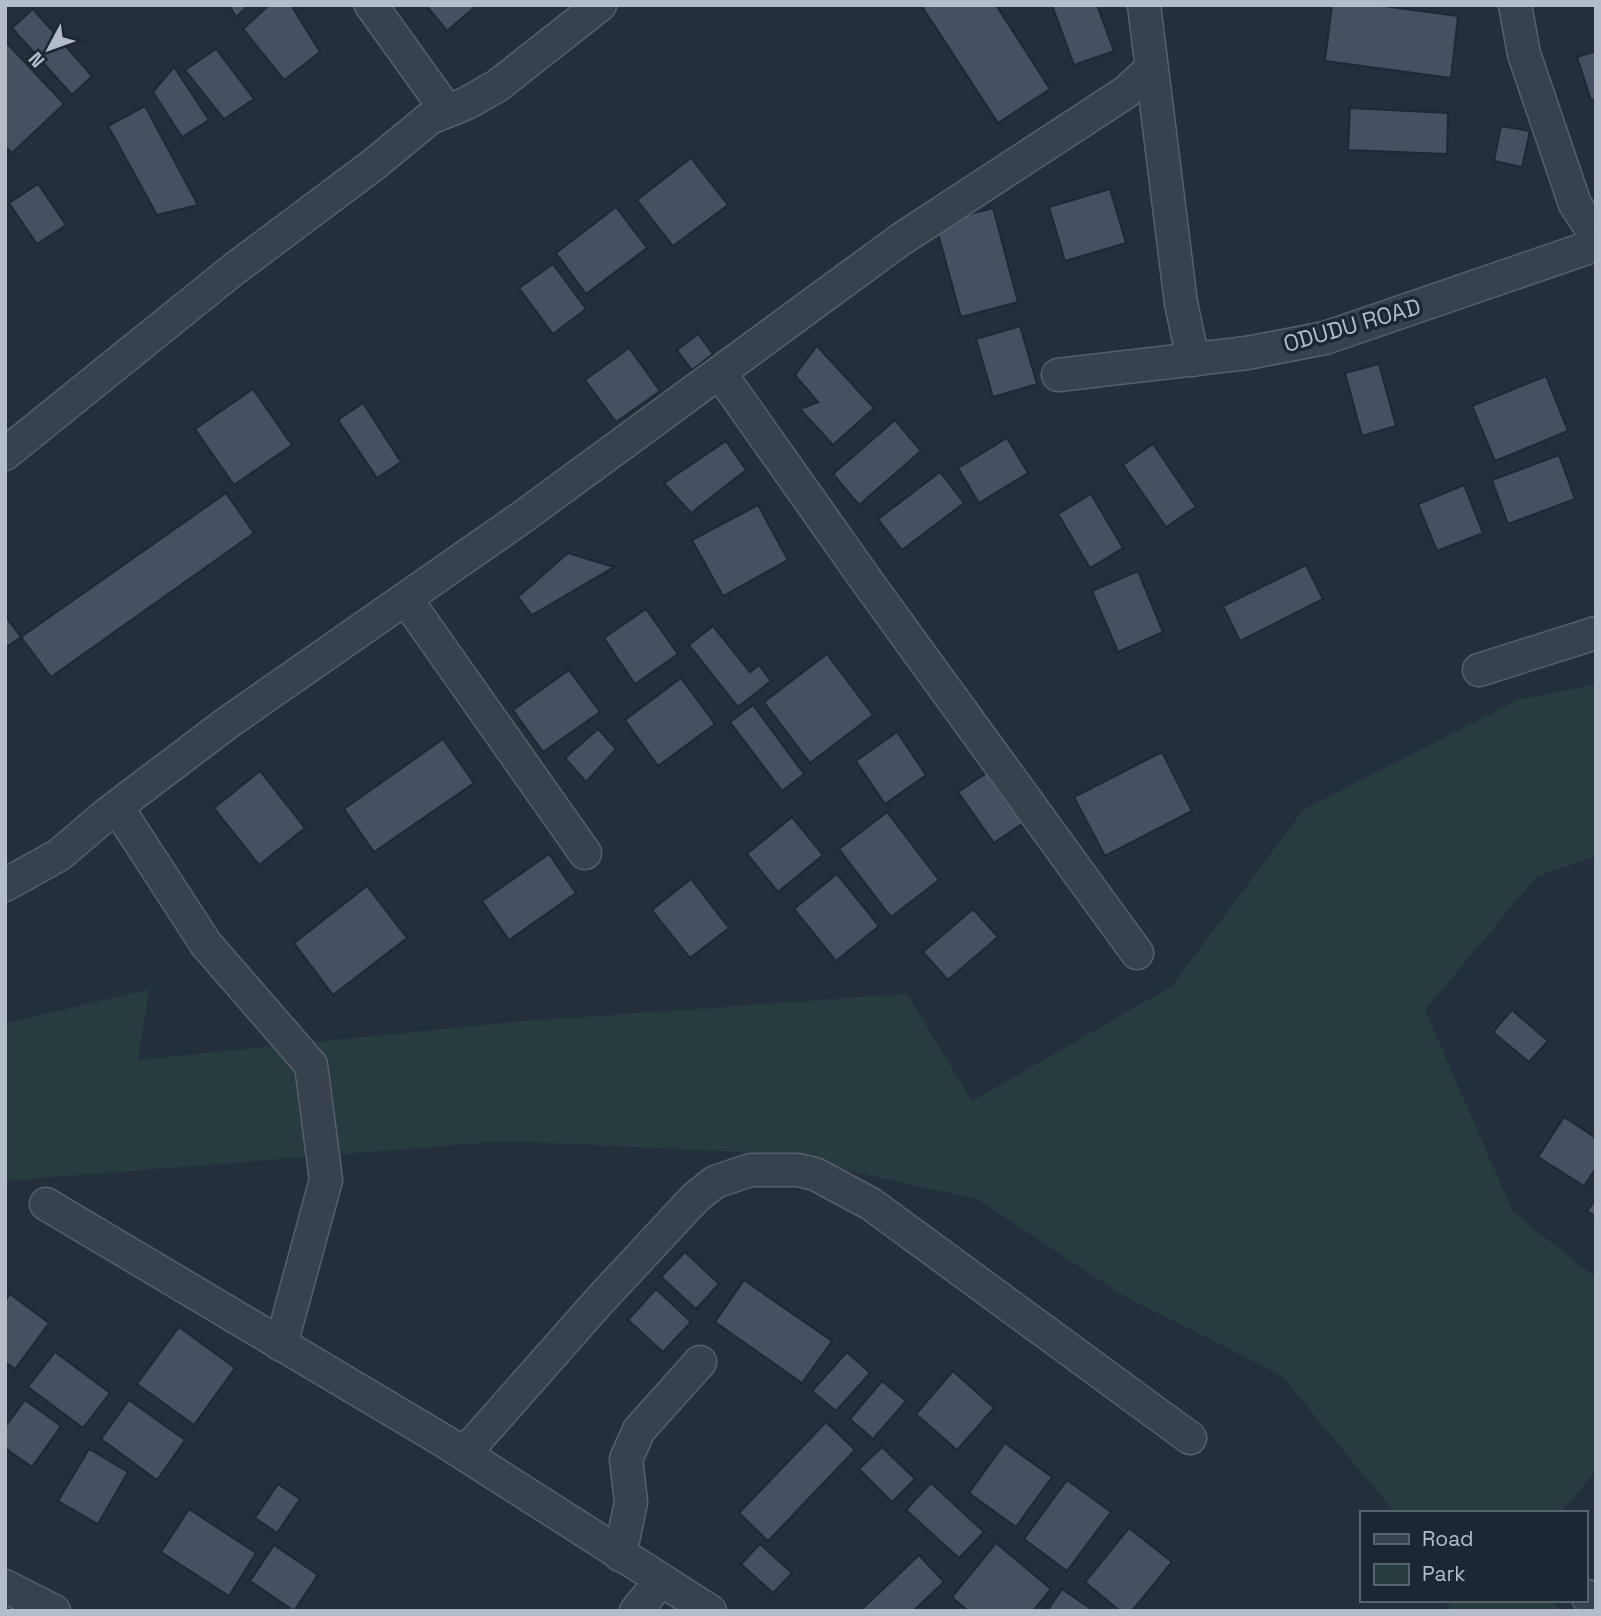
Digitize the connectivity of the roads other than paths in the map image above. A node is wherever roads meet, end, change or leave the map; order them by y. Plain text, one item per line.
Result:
1 (371, 5) edge
2 (600, 5) edge
3 (1144, 5) edge
4 (1514, 5) edge
5 (1151, 69) junction
6 (1126, 92) junction
7 (447, 111) junction
8 (1157, 112) junction
9 (1596, 236) edge
10 (1596, 245) edge
11 (1193, 360) junction
12 (720, 373) junction
13 (1058, 375) dead end
14 (5, 454) edge
15 (405, 599) junction
16 (1596, 633) edge
17 (1479, 670) dead end
18 (117, 807) junction
19 (585, 853) dead end
20 (5, 885) edge
21 (1137, 953) dead end
22 (46, 1204) dead end
23 (281, 1345) junction
24 (700, 1362) dead end
25 (1190, 1437) dead end
26 (464, 1454) junction
27 (620, 1555) junction
28 (661, 1580) junction
29 (5, 1586) edge
30 (54, 1611) edge
31 (636, 1611) edge
32 (710, 1611) edge

1 - 7 street
2 - 7 street
3 - 5 street
4 - 9 street
5 - 6 street
5 - 8 street
6 - 8 street
6 - 12 street
7 - 14 street
8 - 11 street
10 - 11 street, ODUDU ROAD
11 - 13 street, ODUDU ROAD
12 - 15 street
12 - 21 street
15 - 18 street
15 - 19 street
16 - 17 street
18 - 20 street
18 - 23 street
22 - 23 street
23 - 26 street
24 - 27 street
25 - 26 street
26 - 27 street
27 - 28 street
28 - 31 street
28 - 32 street
29 - 30 street

